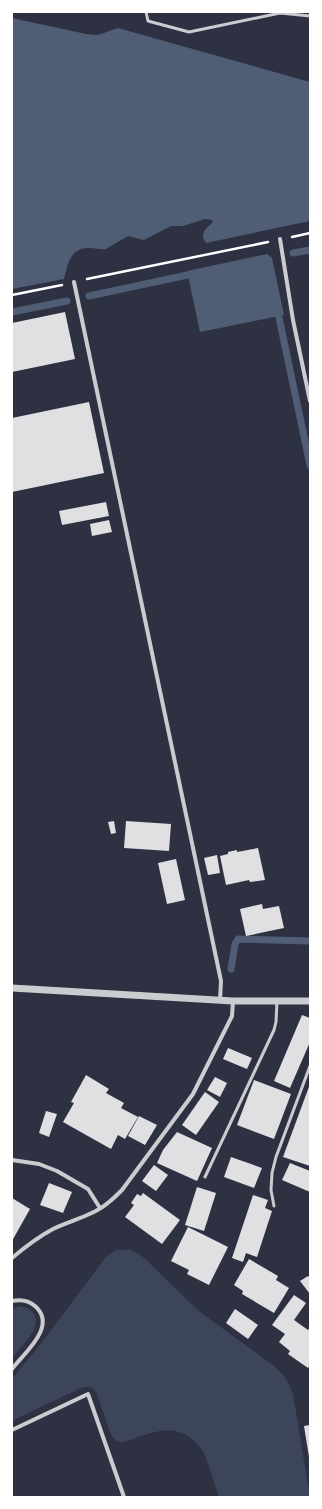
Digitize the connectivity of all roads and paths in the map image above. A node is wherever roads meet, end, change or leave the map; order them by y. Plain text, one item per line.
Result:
1 (146, 12) edge
2 (310, 16) edge
3 (310, 233) edge
4 (280, 239) junction
5 (74, 282) junction
6 (12, 295) edge
7 (310, 401) edge
8 (12, 988) edge
9 (220, 1000) junction
10 (233, 1001) junction
11 (277, 1001) junction
12 (310, 1001) edge
13 (310, 1066) edge
14 (12, 1160) edge
15 (205, 1177) dead end
16 (274, 1206) dead end
17 (100, 1208) junction
18 (12, 1258) edge
19 (12, 1301) edge
20 (12, 1368) edge
21 (12, 1430) edge
22 (124, 1497) edge

1 - 2 lane
3 - 4 path
4 - 5 path
4 - 7 street
5 - 6 path
5 - 9 street
8 - 9 street
9 - 10 street
10 - 11 street
10 - 17 street
11 - 12 street
11 - 15 lane
13 - 16 lane
14 - 17 street
17 - 18 street
19 - 20 street
21 - 22 street

